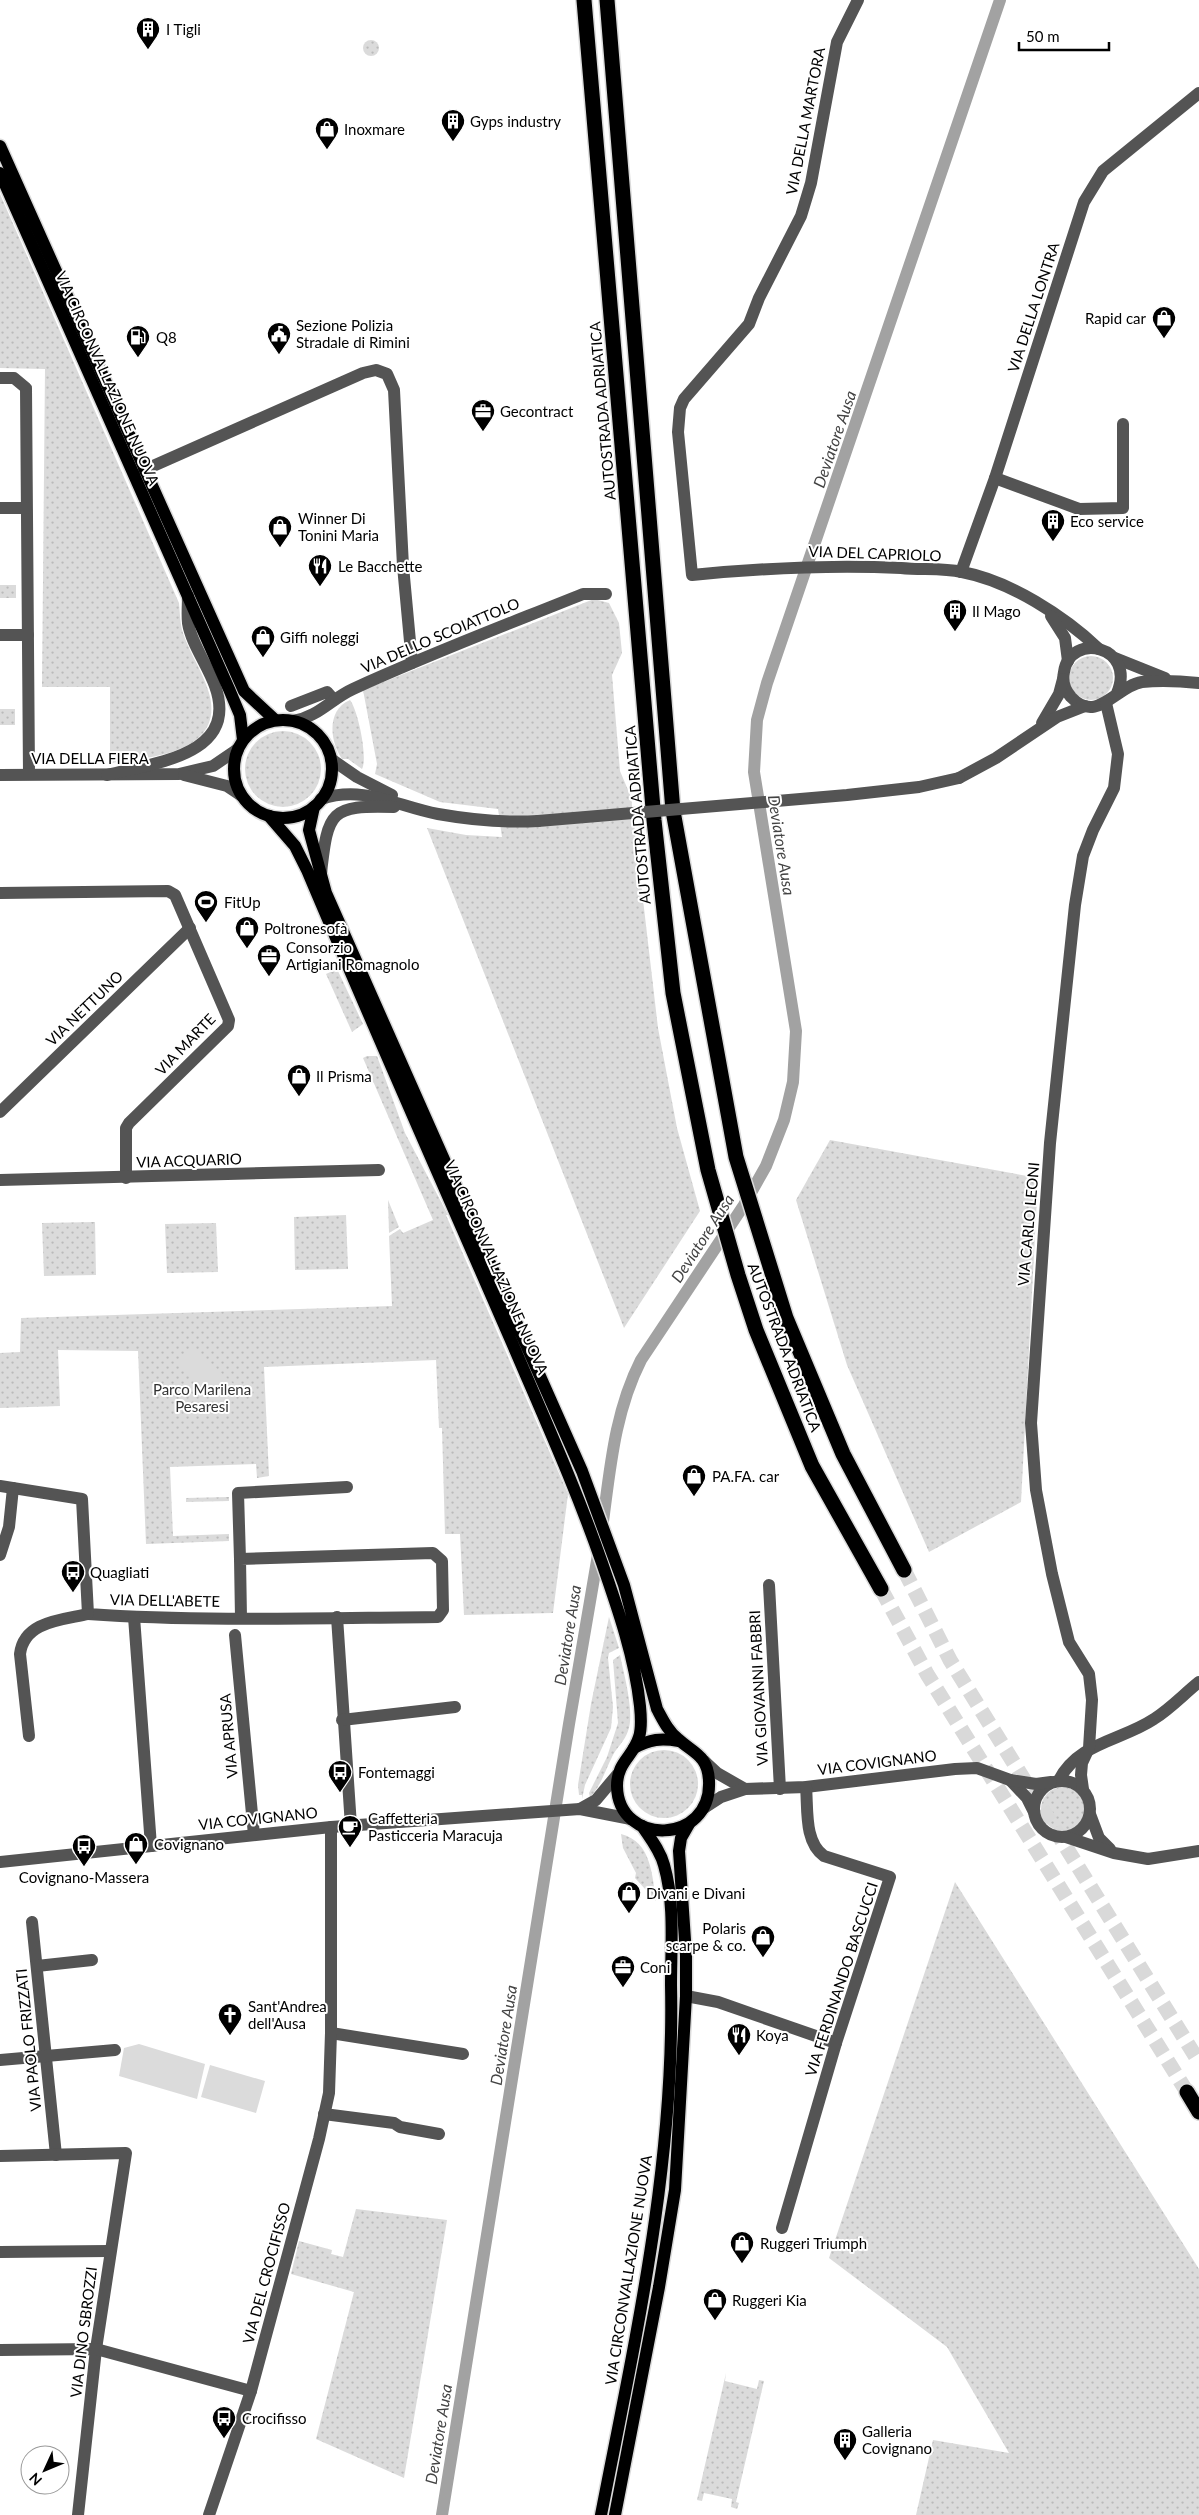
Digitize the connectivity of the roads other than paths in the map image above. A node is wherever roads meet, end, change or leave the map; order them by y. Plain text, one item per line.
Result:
1 (584, 0) edge
2 (606, 0) edge
3 (858, 0) edge
4 (1199, 93) edge
5 (0, 146) edge
6 (0, 172) edge
7 (0, 378) edge
8 (1123, 424) dead end
9 (144, 470) junction
10 (995, 478) junction
11 (0, 508) edge
12 (26, 508) junction
13 (961, 572) junction
14 (692, 575) joint
15 (606, 594) dead end
16 (188, 596) junction
17 (1048, 612) junction
18 (0, 635) edge
19 (28, 635) junction
20 (1100, 649) junction
21 (1115, 658) junction
22 (1068, 661) junction
23 (412, 663) junction
24 (1063, 679) junction
25 (1172, 681) junction
26 (1199, 683) edge
27 (1117, 693) junction
28 (334, 700) junction
29 (1106, 703) junction
30 (290, 706) dead end
31 (1085, 706) junction
32 (275, 720) junction
33 (293, 721) junction
34 (1037, 729) junction
35 (240, 744) junction
36 (331, 759) junction
37 (29, 774) junction
38 (107, 774) junction
39 (179, 774) junction
40 (0, 775) edge
41 (242, 796) junction
42 (318, 803) junction
43 (416, 808) junction
44 (269, 816) junction
45 (321, 876) junction
46 (0, 893) edge
47 (190, 928) junction
48 (0, 1112) edge
49 (379, 1170) dead end
50 (126, 1178) junction
51 (0, 1180) edge
52 (0, 1486) edge
53 (347, 1487) dead end
54 (13, 1488) junction
55 (0, 1555) edge
56 (240, 1560) junction
57 (904, 1570) tunnel mouth
58 (769, 1585) dead end
59 (881, 1589) tunnel mouth
60 (88, 1614) junction
61 (134, 1617) junction
62 (337, 1617) junction
63 (241, 1618) junction
64 (235, 1634) dead end
65 (1199, 1682) edge
66 (455, 1707) dead end
67 (342, 1720) junction
68 (29, 1736) dead end
69 (679, 1741) junction
70 (634, 1748) junction
71 (1090, 1748) junction
72 (704, 1761) junction
73 (617, 1775) junction
74 (1010, 1780) junction
75 (1055, 1781) junction
76 (806, 1787) junction
77 (746, 1789) junction
78 (780, 1789) junction
79 (1083, 1789) junction
80 (704, 1808) junction
81 (580, 1809) junction
82 (1034, 1812) junction
83 (1090, 1814) junction
84 (636, 1822) junction
85 (690, 1824) junction
86 (351, 1826) junction
87 (331, 1827) junction
88 (254, 1835) junction
89 (1066, 1837) junction
90 (151, 1846) junction
91 (1199, 1851) edge
92 (1114, 1852) junction
93 (0, 1862) edge
94 (32, 1922) dead end
95 (92, 1960) dead end
96 (37, 1966) junction
97 (686, 1996) junction
98 (331, 2033) junction
99 (836, 2043) junction
100 (115, 2050) dead end
101 (463, 2054) dead end
102 (45, 2056) junction
103 (0, 2060) edge
104 (1187, 2092) tunnel mouth
105 (1199, 2112) edge
106 (324, 2114) junction
107 (439, 2134) dead end
108 (56, 2155) junction
109 (0, 2156) edge
110 (782, 2228) dead end
111 (109, 2251) junction
112 (0, 2252) edge
113 (96, 2349) junction
114 (0, 2350) edge
115 (251, 2391) junction
116 (78, 2515) edge
117 (209, 2515) edge
118 (601, 2515) edge
119 (615, 2515) edge

1 - 59 highway, AUTOSTRADA ADRIATICA
2 - 57 highway, AUTOSTRADA ADRIATICA
3 - 14 street, VIA DELLA MARTORA
4 - 10 street, VIA DELLA LONTRA
5 - 9 main road, VIA CIRCONVALLAZIONE NUOVA
6 - 16 main road, VIA CIRCONVALLAZIONE NUOVA
7 - 12 street
8 - 10 street
9 - 23 street, VIA CIRCONVALLAZIONE NUOVA
9 - 32 main road, VIA CIRCONVALLAZIONE NUOVA
10 - 13 street, VIA DELLA LONTRA
11 - 12 street
12 - 19 street
13 - 14 street, VIA DEL CAPRIOLO
13 - 17 street, VIA DEL CAPRIOLO
15 - 23 street, VIA DELLO SCOIATTOLO
16 - 35 main road, VIA CIRCONVALLAZIONE NUOVA
16 - 38 street, VIA CIRCONVALLAZIONE NUOVA
17 - 20 street, VIA DEL CAPRIOLO
17 - 22 street, VIA DEL CAPRIOLO
18 - 19 street
19 - 37 street
20 - 21 street
20 - 22 street
21 - 25 street
21 - 27 street
22 - 24 street
23 - 28 street, VIA DELLO SCOIATTOLO
24 - 31 street
24 - 34 street
25 - 26 street
25 - 27 street
27 - 29 street
28 - 30 street
28 - 33 street, VIA DELLO SCOIATTOLO
29 - 31 street
29 - 71 street, VIA CARLO LEONI
31 - 34 street
32 - 33 main road
32 - 35 main road
33 - 36 main road
34 - 43 street, bridge
35 - 39 street, VIA DELLA FIERA
35 - 41 main road, VIA CIRCONVALLAZIONE NUOVA
36 - 42 main road, VIA CIRCONVALLAZIONE NUOVA
36 - 43 street
37 - 38 street, VIA DELLA FIERA
37 - 40 street, VIA DELLA FIERA
38 - 39 street, VIA DELLA FIERA
39 - 41 street, VIA DELLA FIERA
41 - 44 main road, VIA CIRCONVALLAZIONE NUOVA
42 - 43 street
42 - 44 main road
42 - 45 main road, VIA CIRCONVALLAZIONE NUOVA
43 - 45 street
44 - 70 main road, VIA CIRCONVALLAZIONE NUOVA
45 - 69 main road, VIA CIRCONVALLAZIONE NUOVA
46 - 47 street, VIA MARTE
47 - 48 street, VIA NETTUNO
47 - 50 street, VIA MARTE
49 - 50 street, VIA ACQUARIO
50 - 51 street, VIA ACQUARIO
52 - 54 street, VIA DELL'ABETE
53 - 56 street
54 - 55 street
54 - 60 street, VIA DELL'ABETE
56 - 62 street, VIA DELL'ABETE
56 - 63 street
58 - 78 street, VIA GIOVANNI FABBRI
60 - 61 street, VIA DELL'ABETE
60 - 68 street, VIA DELL'ABETE
61 - 63 street, VIA DELL'ABETE
61 - 90 street
62 - 63 street, VIA DELL'ABETE
62 - 67 street
64 - 88 street, VIA APRUSA
65 - 71 street
66 - 67 street
67 - 86 street
69 - 70 main road
69 - 72 main road, VIA CIRCONVALLAZIONE NUOVA
70 - 73 main road, VIA CIRCONVALLAZIONE NUOVA
71 - 75 street
71 - 79 street, VIA CARLO LEONI
72 - 77 street, VIA COVIGNANO
72 - 80 main road, VIA CIRCONVALLAZIONE NUOVA
73 - 81 street
73 - 84 main road, VIA CIRCONVALLAZIONE NUOVA
74 - 75 street, VIA COVIGNANO
74 - 76 street, VIA COVIGNANO
74 - 82 street, VIA COVIGNANO
75 - 79 street
75 - 82 street
76 - 78 street, VIA COVIGNANO
76 - 99 street, VIA FERDINANDO BASCUCCI
77 - 78 street, VIA COVIGNANO
77 - 80 street, VIA COVIGNANO
79 - 83 street
80 - 85 main road, VIA CIRCONVALLAZIONE NUOVA
81 - 84 street, VIA COVIGNANO
81 - 86 street, VIA COVIGNANO
82 - 89 street
83 - 89 street
83 - 92 street
84 - 85 main road
84 - 118 main road, VIA CIRCONVALLAZIONE NUOVA
85 - 97 main road, VIA CIRCONVALLAZIONE NUOVA
86 - 87 street, VIA COVIGNANO
87 - 88 street, VIA COVIGNANO
87 - 98 street, VIA DEL CROCIFISSO
88 - 90 street, VIA COVIGNANO
89 - 92 street
90 - 93 street, VIA COVIGNANO
91 - 92 street
94 - 96 street, VIA PAOLO FRIZZATI
95 - 96 street
96 - 102 street, VIA PAOLO FRIZZATI
97 - 99 street
97 - 119 main road, VIA CIRCONVALLAZIONE NUOVA
98 - 101 street
98 - 106 street, VIA DEL CROCIFISSO
99 - 110 street, VIA FERDINANDO BASCUCCI
100 - 102 street
102 - 103 street
102 - 108 street, VIA PAOLO FRIZZATI
104 - 105 highway
106 - 107 street
106 - 115 street, VIA DEL CROCIFISSO
108 - 109 street
108 - 111 street, VIA DINO SBROZZI
111 - 112 street
111 - 113 street, VIA DINO SBROZZI
113 - 114 street
113 - 115 street
113 - 116 street, VIA DINO SBROZZI
115 - 117 street, VIA DEL CROCIFISSO

